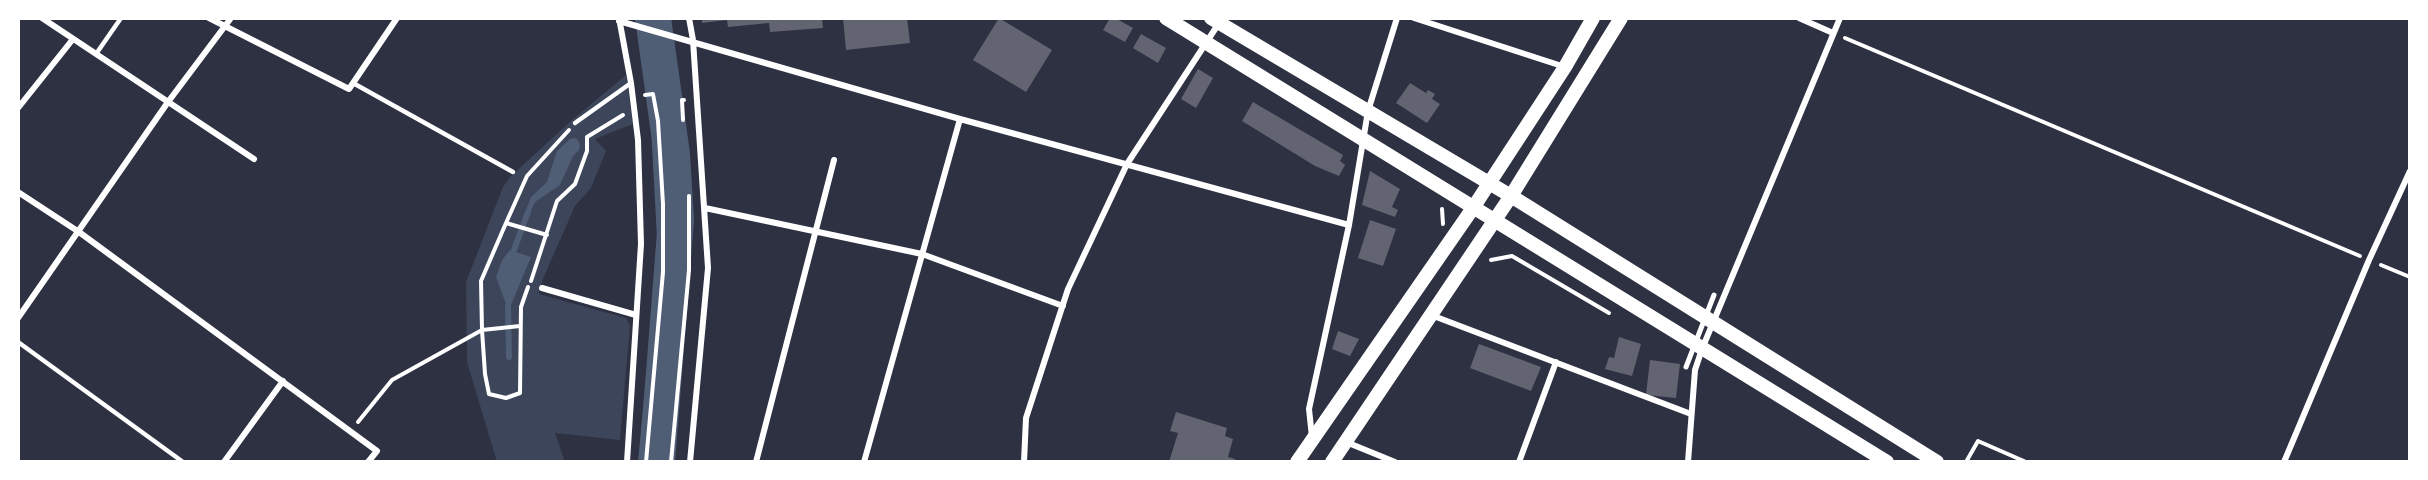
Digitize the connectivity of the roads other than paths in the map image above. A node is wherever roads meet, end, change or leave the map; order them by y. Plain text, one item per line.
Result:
1 (42, 18) edge
2 (121, 18) edge
3 (209, 18) edge
4 (231, 18) edge
5 (397, 18) edge
6 (689, 18) edge
7 (1166, 18) edge
8 (1397, 18) edge
9 (1414, 18) edge
10 (1593, 18) edge
11 (1621, 18) edge
12 (1799, 18) edge
13 (1840, 18) edge
14 (619, 19) edge
15 (1215, 20) edge
16 (225, 26) junction
17 (1833, 33) junction
18 (73, 39) junction
19 (693, 40) junction
20 (1207, 43) junction
21 (96, 54) junction
22 (1565, 67) junction
23 (353, 83) junction
24 (631, 83) junction
25 (168, 102) junction
26 (18, 108) edge
27 (1368, 111) junction
28 (960, 119) junction
29 (575, 123) road end
30 (1364, 141) junction
31 (254, 159) dead end
32 (834, 160) dead end
33 (1127, 164) junction
34 (2410, 171) edge
35 (513, 172) dead end
36 (1489, 183) junction
37 (18, 192) edge
38 (1511, 196) junction
39 (705, 208) junction
40 (1473, 208) junction
41 (1494, 220) junction
42 (1349, 225) junction
43 (79, 232) junction
44 (817, 232) junction
45 (922, 254) junction
46 (542, 288) road end
47 (1714, 295) dead end
48 (1063, 306) junction
49 (636, 315) junction
50 (1431, 315) junction
51 (18, 318) edge
52 (1712, 323) junction
53 (18, 342) edge
54 (1702, 349) junction
55 (1556, 362) junction
56 (1686, 367) dead end
57 (283, 381) junction
58 (1691, 414) junction
59 (1313, 440) junction
60 (1346, 441) junction
61 (183, 462) edge
62 (224, 462) edge
63 (368, 462) edge
64 (627, 462) edge
65 (690, 462) edge
66 (756, 462) edge
67 (864, 462) edge
68 (1024, 462) edge
69 (1297, 462) edge
70 (1332, 462) edge
71 (1395, 462) edge
72 (1518, 462) edge
73 (1688, 462) edge
74 (1887, 462) edge
75 (1937, 462) edge
76 (2284, 462) edge

1 - 18 street
2 - 21 lane
3 - 16 street
4 - 16 street
5 - 23 street
6 - 19 street
7 - 20 main road
8 - 27 street
9 - 22 street
10 - 22 main road
11 - 38 main road
12 - 17 street
13 - 17 street
14 - 19 street
14 - 24 street
15 - 20 street
15 - 27 main road
16 - 23 street
16 - 25 street
17 - 52 street
18 - 21 street
18 - 26 street
19 - 28 street
19 - 39 street
20 - 30 main road
20 - 33 street
21 - 25 street
22 - 36 main road
23 - 35 lane
24 - 29 lane
24 - 49 street
25 - 31 street
25 - 43 street
27 - 30 street
27 - 36 main road
28 - 33 street
28 - 45 street
30 - 40 main road
30 - 42 street
32 - 44 street
33 - 42 street
33 - 48 street
34 - 76 street
36 - 38 main road
36 - 40 main road
37 - 43 street
38 - 41 main road
38 - 52 main road
39 - 44 street
39 - 65 street
40 - 41 main road
40 - 59 main road
41 - 50 main road
41 - 54 main road
42 - 59 street
43 - 51 street
43 - 57 street
44 - 45 street
44 - 66 street
45 - 48 street
45 - 67 street
46 - 49 street
47 - 56 street
48 - 68 street
49 - 64 street
50 - 55 street
50 - 60 main road
52 - 54 street
52 - 75 main road
53 - 61 lane
54 - 58 street
54 - 74 main road
55 - 58 street
55 - 72 street
57 - 62 street
57 - 63 street
58 - 73 street
59 - 69 main road
60 - 70 main road
60 - 71 street

